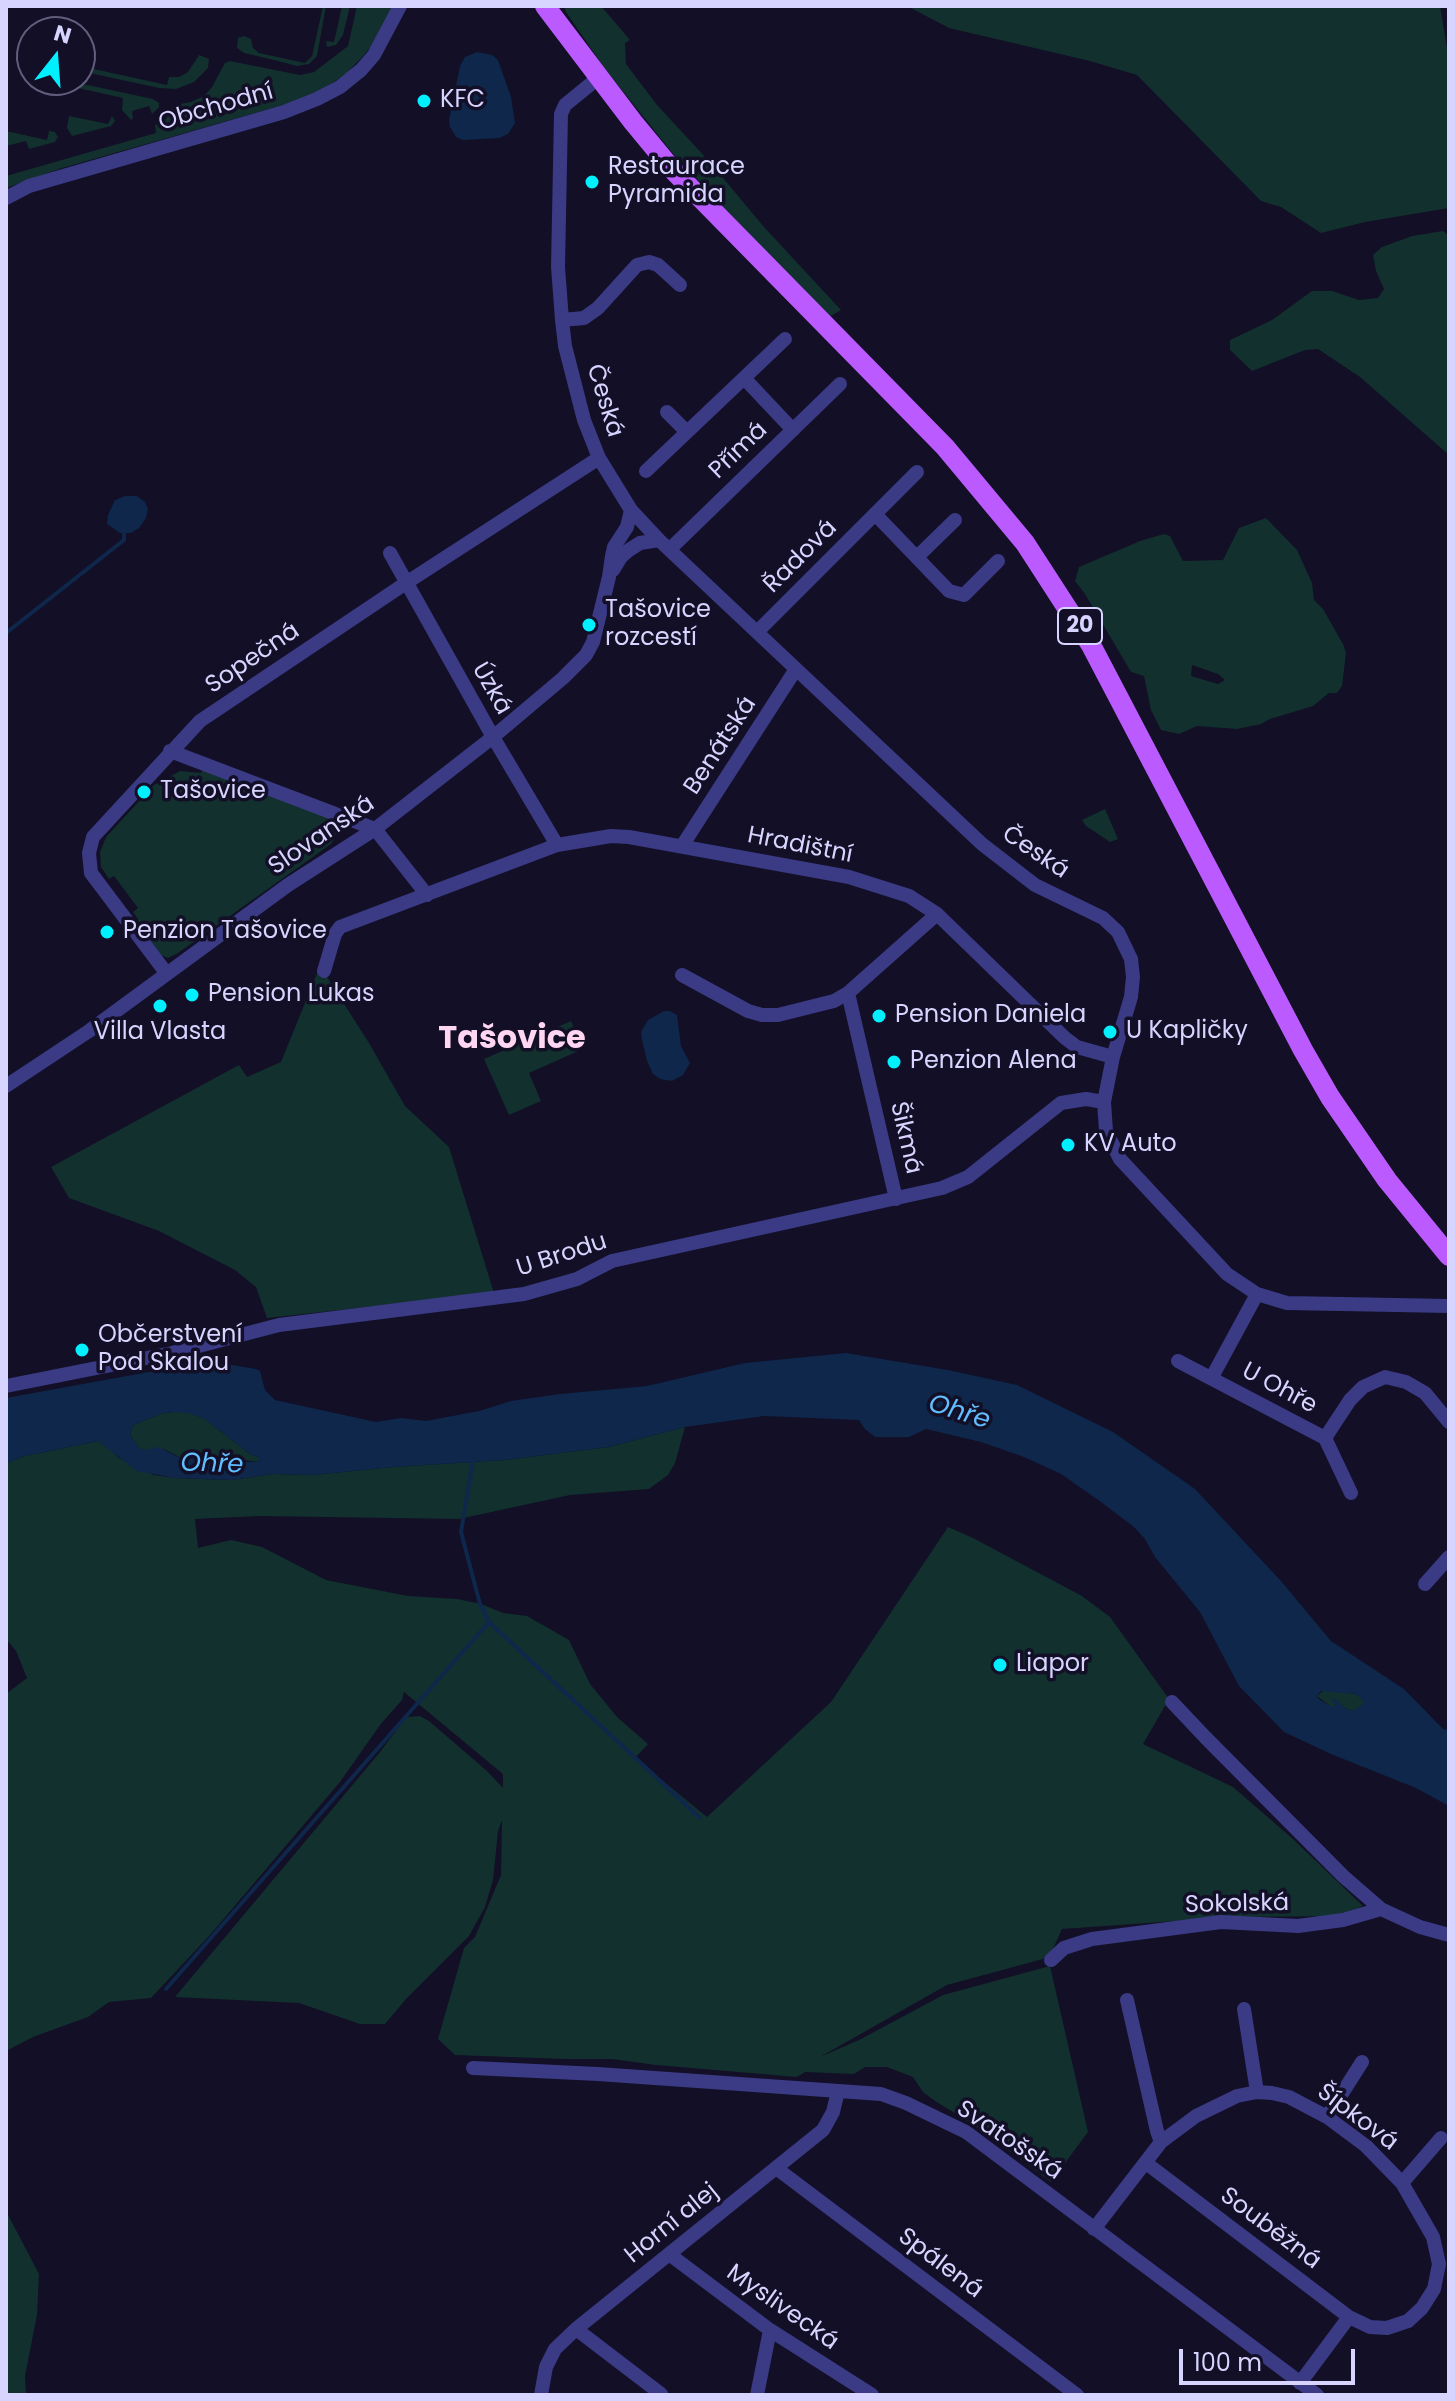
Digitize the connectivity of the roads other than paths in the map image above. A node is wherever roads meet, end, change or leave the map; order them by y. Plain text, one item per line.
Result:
1 (400, 6) edge
2 (545, 6) edge
3 (598, 78) junction
4 (6, 198) edge
5 (680, 285) dead end
6 (562, 320) junction
7 (785, 339) dead end
8 (744, 378) junction
9 (840, 384) dead end
10 (667, 412) dead end
11 (793, 430) junction
12 (687, 432) junction
13 (599, 458) junction
14 (646, 471) dead end
15 (917, 472) dead end
16 (631, 510) junction
17 (875, 514) junction
18 (955, 520) dead end
19 (664, 544) junction
20 (390, 553) dead end
21 (917, 557) junction
22 (998, 561) dead end
23 (609, 577) junction
24 (406, 583) junction
25 (758, 631) junction
26 (796, 669) junction
27 (493, 737) junction
28 (170, 751) junction
29 (375, 829) junction
30 (557, 845) junction
31 (682, 846) junction
32 (427, 895) junction
33 (937, 914) junction
34 (324, 971) dead end
35 (167, 974) junction
36 (682, 975) dead end
37 (848, 993) junction
38 (1113, 1057) junction
39 (6, 1086) edge
40 (1104, 1102) junction
41 (896, 1199) junction
42 (1449, 1256) edge
43 (1257, 1294) junction
44 (1449, 1306) edge
45 (1178, 1361) dead end
46 (1212, 1377) junction
47 (6, 1386) edge
48 (1449, 1422) edge
49 (1325, 1438) junction
50 (1351, 1493) dead end
51 (1449, 1557) edge
52 (1425, 1584) dead end
53 (1172, 1702) dead end
54 (1381, 1909) junction
55 (1449, 1935) edge
56 (1051, 1960) dead end
57 (1127, 2000) dead end
58 (1244, 2009) dead end
59 (1362, 2062) dead end
60 (473, 2068) dead end
61 (838, 2091) junction
62 (1257, 2092) junction
63 (1327, 2117) junction
64 (1441, 2138) dead end
65 (1161, 2142) junction
66 (1146, 2163) junction
67 (776, 2168) junction
68 (1402, 2183) junction
69 (1094, 2229) junction
70 (669, 2254) junction
71 (1349, 2317) junction
72 (1370, 2327) joint
73 (576, 2329) junction
74 (770, 2330) junction
75 (1300, 2383) junction
76 (661, 2394) edge
77 (541, 2395) edge
78 (757, 2395) edge
79 (872, 2395) edge
80 (1077, 2395) edge
81 (1317, 2395) edge

1 - 4 street, Obchodní
2 - 3 main road, 20
3 - 6 street, Česká
3 - 42 main road, 20
5 - 6 street
6 - 13 street, Česká
7 - 8 street, Přímá
8 - 11 street
8 - 12 street, Přímá
9 - 11 street, Přímá
10 - 12 street
11 - 19 street, Přímá
12 - 14 street, Přímá
13 - 16 street, Česká
13 - 24 street, Sopečná
15 - 17 street, Řadová
16 - 19 street, Česká
16 - 23 street, Slovanská
17 - 21 street
17 - 25 street, Řadová
18 - 21 street
19 - 23 street, Slovanská
19 - 25 street, Česká
20 - 24 street, Úzká
21 - 22 street
23 - 27 street, Slovanská
24 - 27 street, Úzká
24 - 28 street, Sopečná
25 - 26 street, Česká
26 - 31 street, Benátská
26 - 38 street, Česká
27 - 29 street, Slovanská
27 - 30 street, Úzká
28 - 29 street
28 - 35 street, Sopečná
29 - 32 street
29 - 35 street, Slovanská
30 - 31 street, Hradištní
30 - 32 street, Hradištní
31 - 33 street, Hradištní
32 - 34 street, Hradištní
33 - 37 street
33 - 38 street, Hradištní
35 - 39 street, Slovanská
36 - 37 street
37 - 41 street, Šikmá
38 - 40 street, Česká
40 - 41 street, U Brodu
40 - 43 street, Česká
41 - 47 street, U Brodu
43 - 44 street, Česká
43 - 46 street, U Ohře
45 - 46 street, U Ohře
46 - 49 street, U Ohře
48 - 49 street, U Ohře
49 - 50 street, U Ohře
51 - 52 street
53 - 54 street
54 - 55 street
54 - 56 street, Sokolská
57 - 65 street
58 - 62 street
59 - 63 street
60 - 61 street, Svatošská
61 - 67 street, Horní alej
61 - 69 street, Svatošská
62 - 63 street, Šípková
62 - 65 street
63 - 68 street, Šípková
64 - 68 street
65 - 66 street
66 - 69 street
66 - 71 street, Souběžná
67 - 70 street, Horní alej
67 - 80 street, Spálená
68 - 72 street, Šípková
69 - 75 street, Svatošská
70 - 73 street, Horní alej
70 - 74 street, Myslivecká
71 - 72 street, Souběžná
71 - 75 street
73 - 76 street
73 - 77 street, Horní alej
74 - 78 street
74 - 79 street, Myslivecká
75 - 81 street, Svatošská

